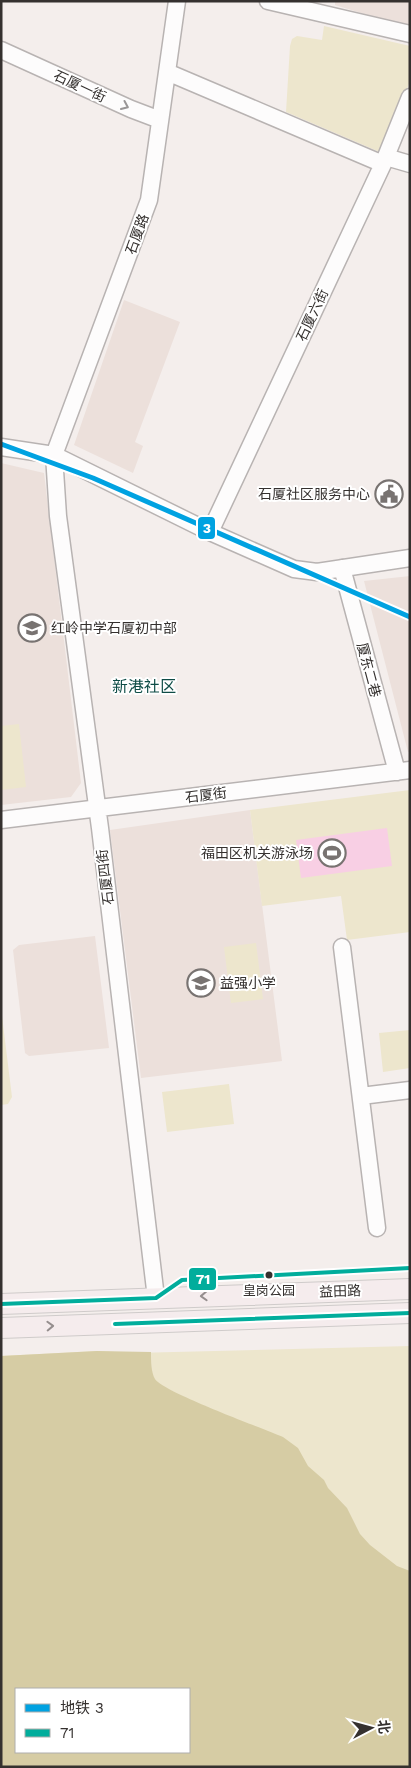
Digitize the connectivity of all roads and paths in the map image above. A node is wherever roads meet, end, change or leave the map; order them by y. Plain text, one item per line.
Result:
1 (177, 1) edge
2 (268, 1) edge
3 (410, 34) edge
4 (1, 50) edge
5 (167, 72) junction
6 (410, 97) edge
7 (160, 120) junction
8 (384, 160) junction
9 (410, 164) edge
10 (1, 447) edge
11 (54, 455) junction
12 (210, 532) junction
13 (410, 558) edge
14 (342, 568) junction
15 (404, 771) edge
16 (97, 808) junction
17 (1, 820) edge
18 (342, 947) dead end
19 (410, 1090) edge
20 (361, 1096) junction
21 (377, 1228) dead end
22 (410, 1289) edge
23 (156, 1298) junction
24 (1, 1304) edge
25 (410, 1314) edge
26 (1, 1328) edge

1 - 5 street, 石厦路
2 - 3 street
4 -> 7 street, 石厦一街
5 - 7 street, 石厦路
5 - 8 street
6 - 8 street, 石厦六街
7 - 11 street, 石厦路
8 - 9 street
8 - 12 street, 石厦六街
10 - 11 street
11 - 12 street
11 - 16 street, 石厦四街
12 - 14 street
13 - 14 street
14 - 15 street, 厦东二巷
15 - 16 street, 石厦街
16 - 17 street, 石厦街
16 - 23 street, 石厦四街
18 - 20 street
19 - 20 street
20 - 21 street
22 -> 23 main road, 益田路
23 - 24 main road, 益田路
26 -> 25 main road, 益田路

